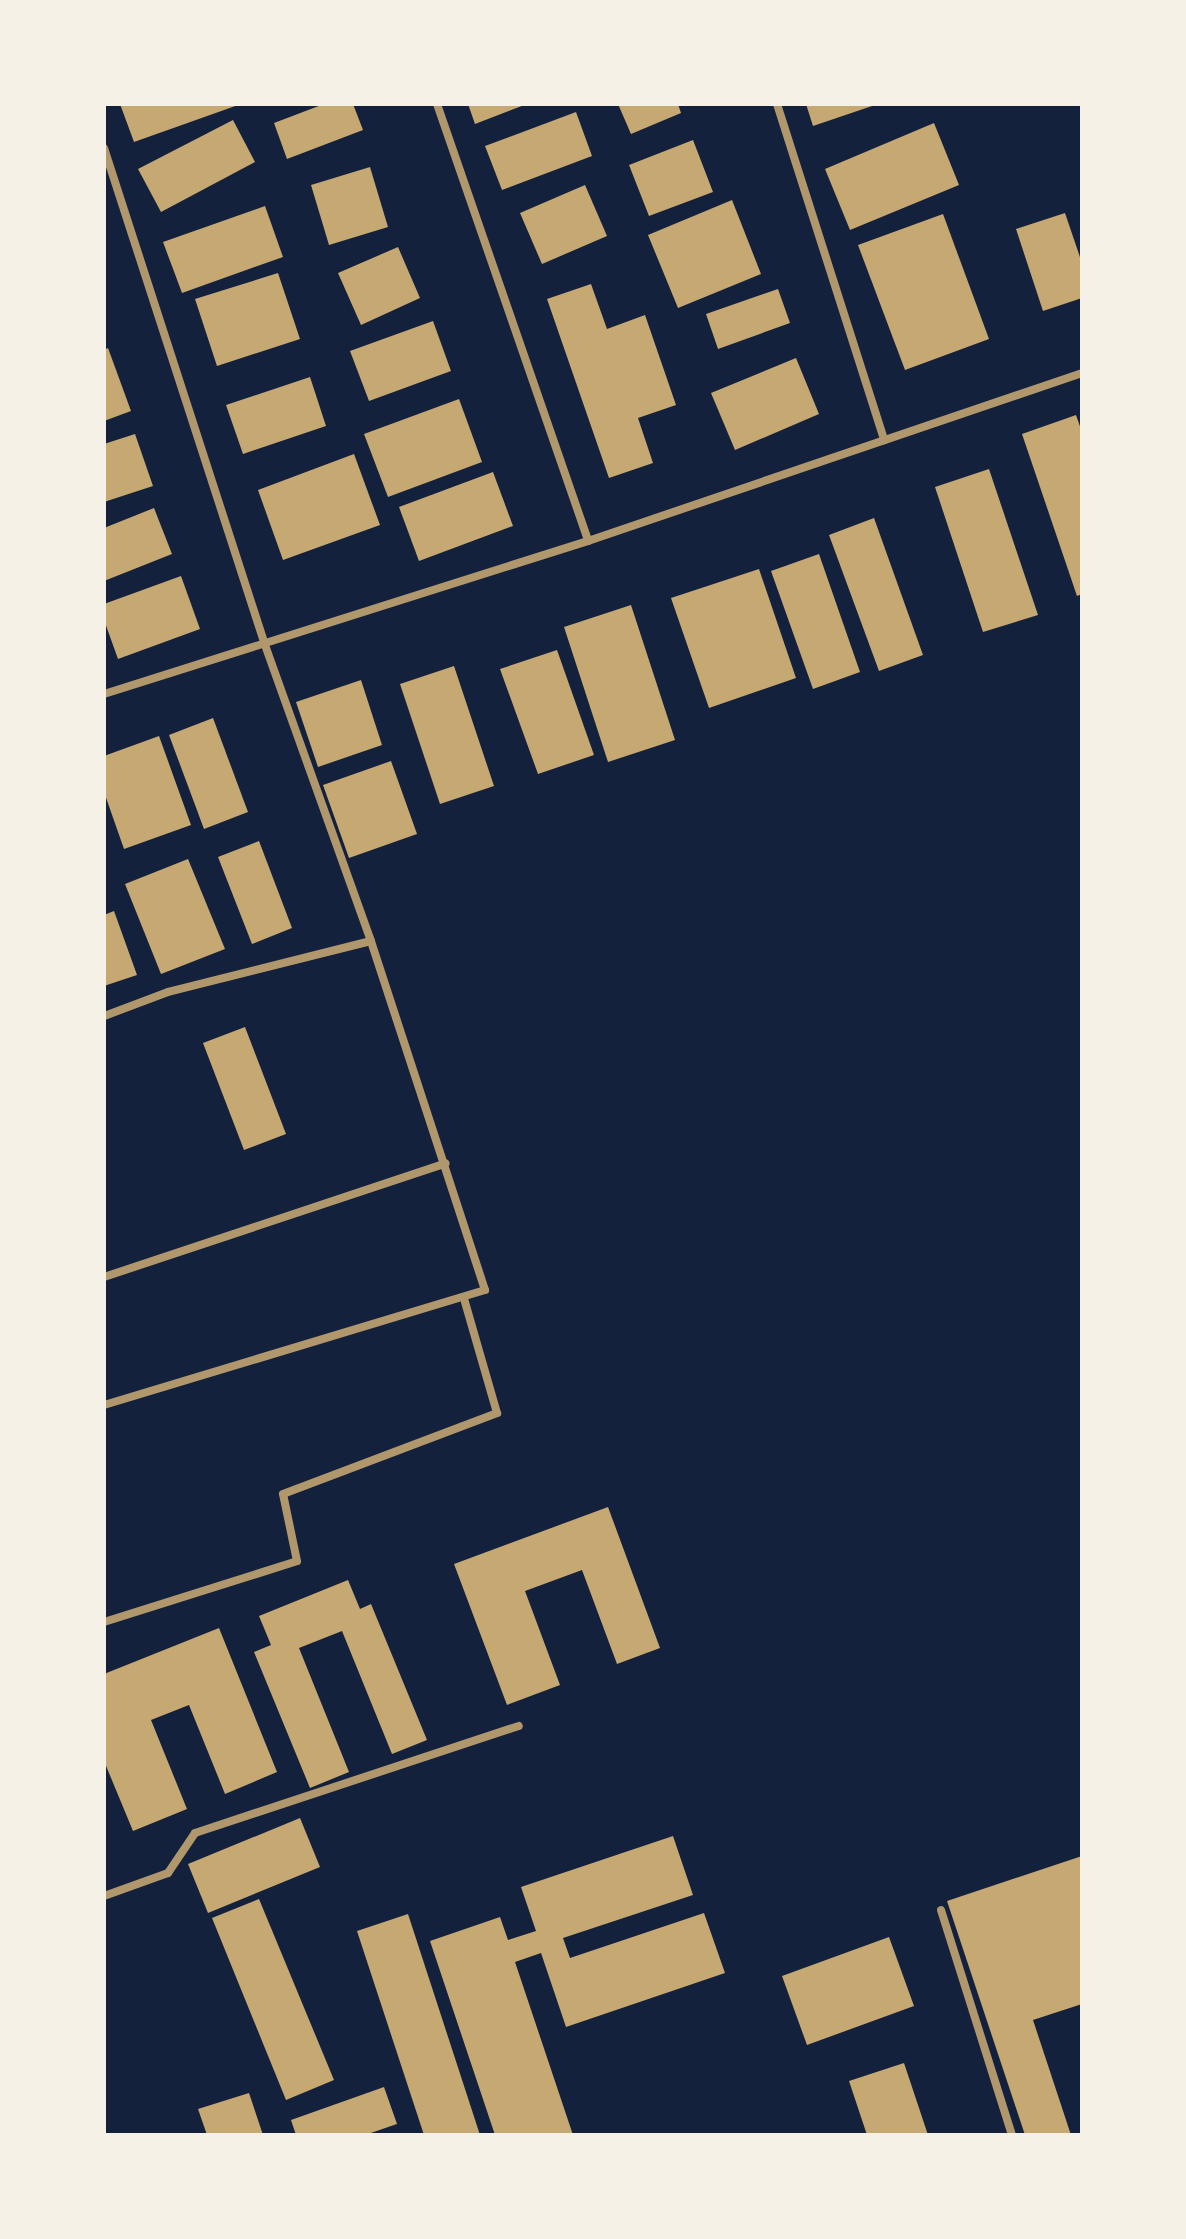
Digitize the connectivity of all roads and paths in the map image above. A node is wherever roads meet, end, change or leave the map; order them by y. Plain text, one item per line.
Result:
1 (437, 104) edge
2 (777, 104) edge
3 (104, 148) edge
4 (1082, 373) edge
5 (884, 440) junction
6 (588, 541) junction
7 (265, 645) junction
8 (104, 694) edge
9 (371, 941) junction
10 (104, 1016) edge
11 (446, 1163) junction
12 (104, 1277) edge
13 (464, 1299) junction
14 (104, 1405) edge
15 (104, 1622) edge
16 (519, 1726) dead end
17 (104, 1896) edge
18 (941, 1910) dead end
19 (1012, 2135) edge

1 - 6 street
2 - 5 street
3 - 7 street
4 - 5 street
5 - 6 street
6 - 7 street
7 - 8 street
7 - 9 street
9 - 10 street
9 - 11 street
11 - 12 street
11 - 13 street
13 - 14 street
13 - 15 street
16 - 17 street
18 - 19 street

